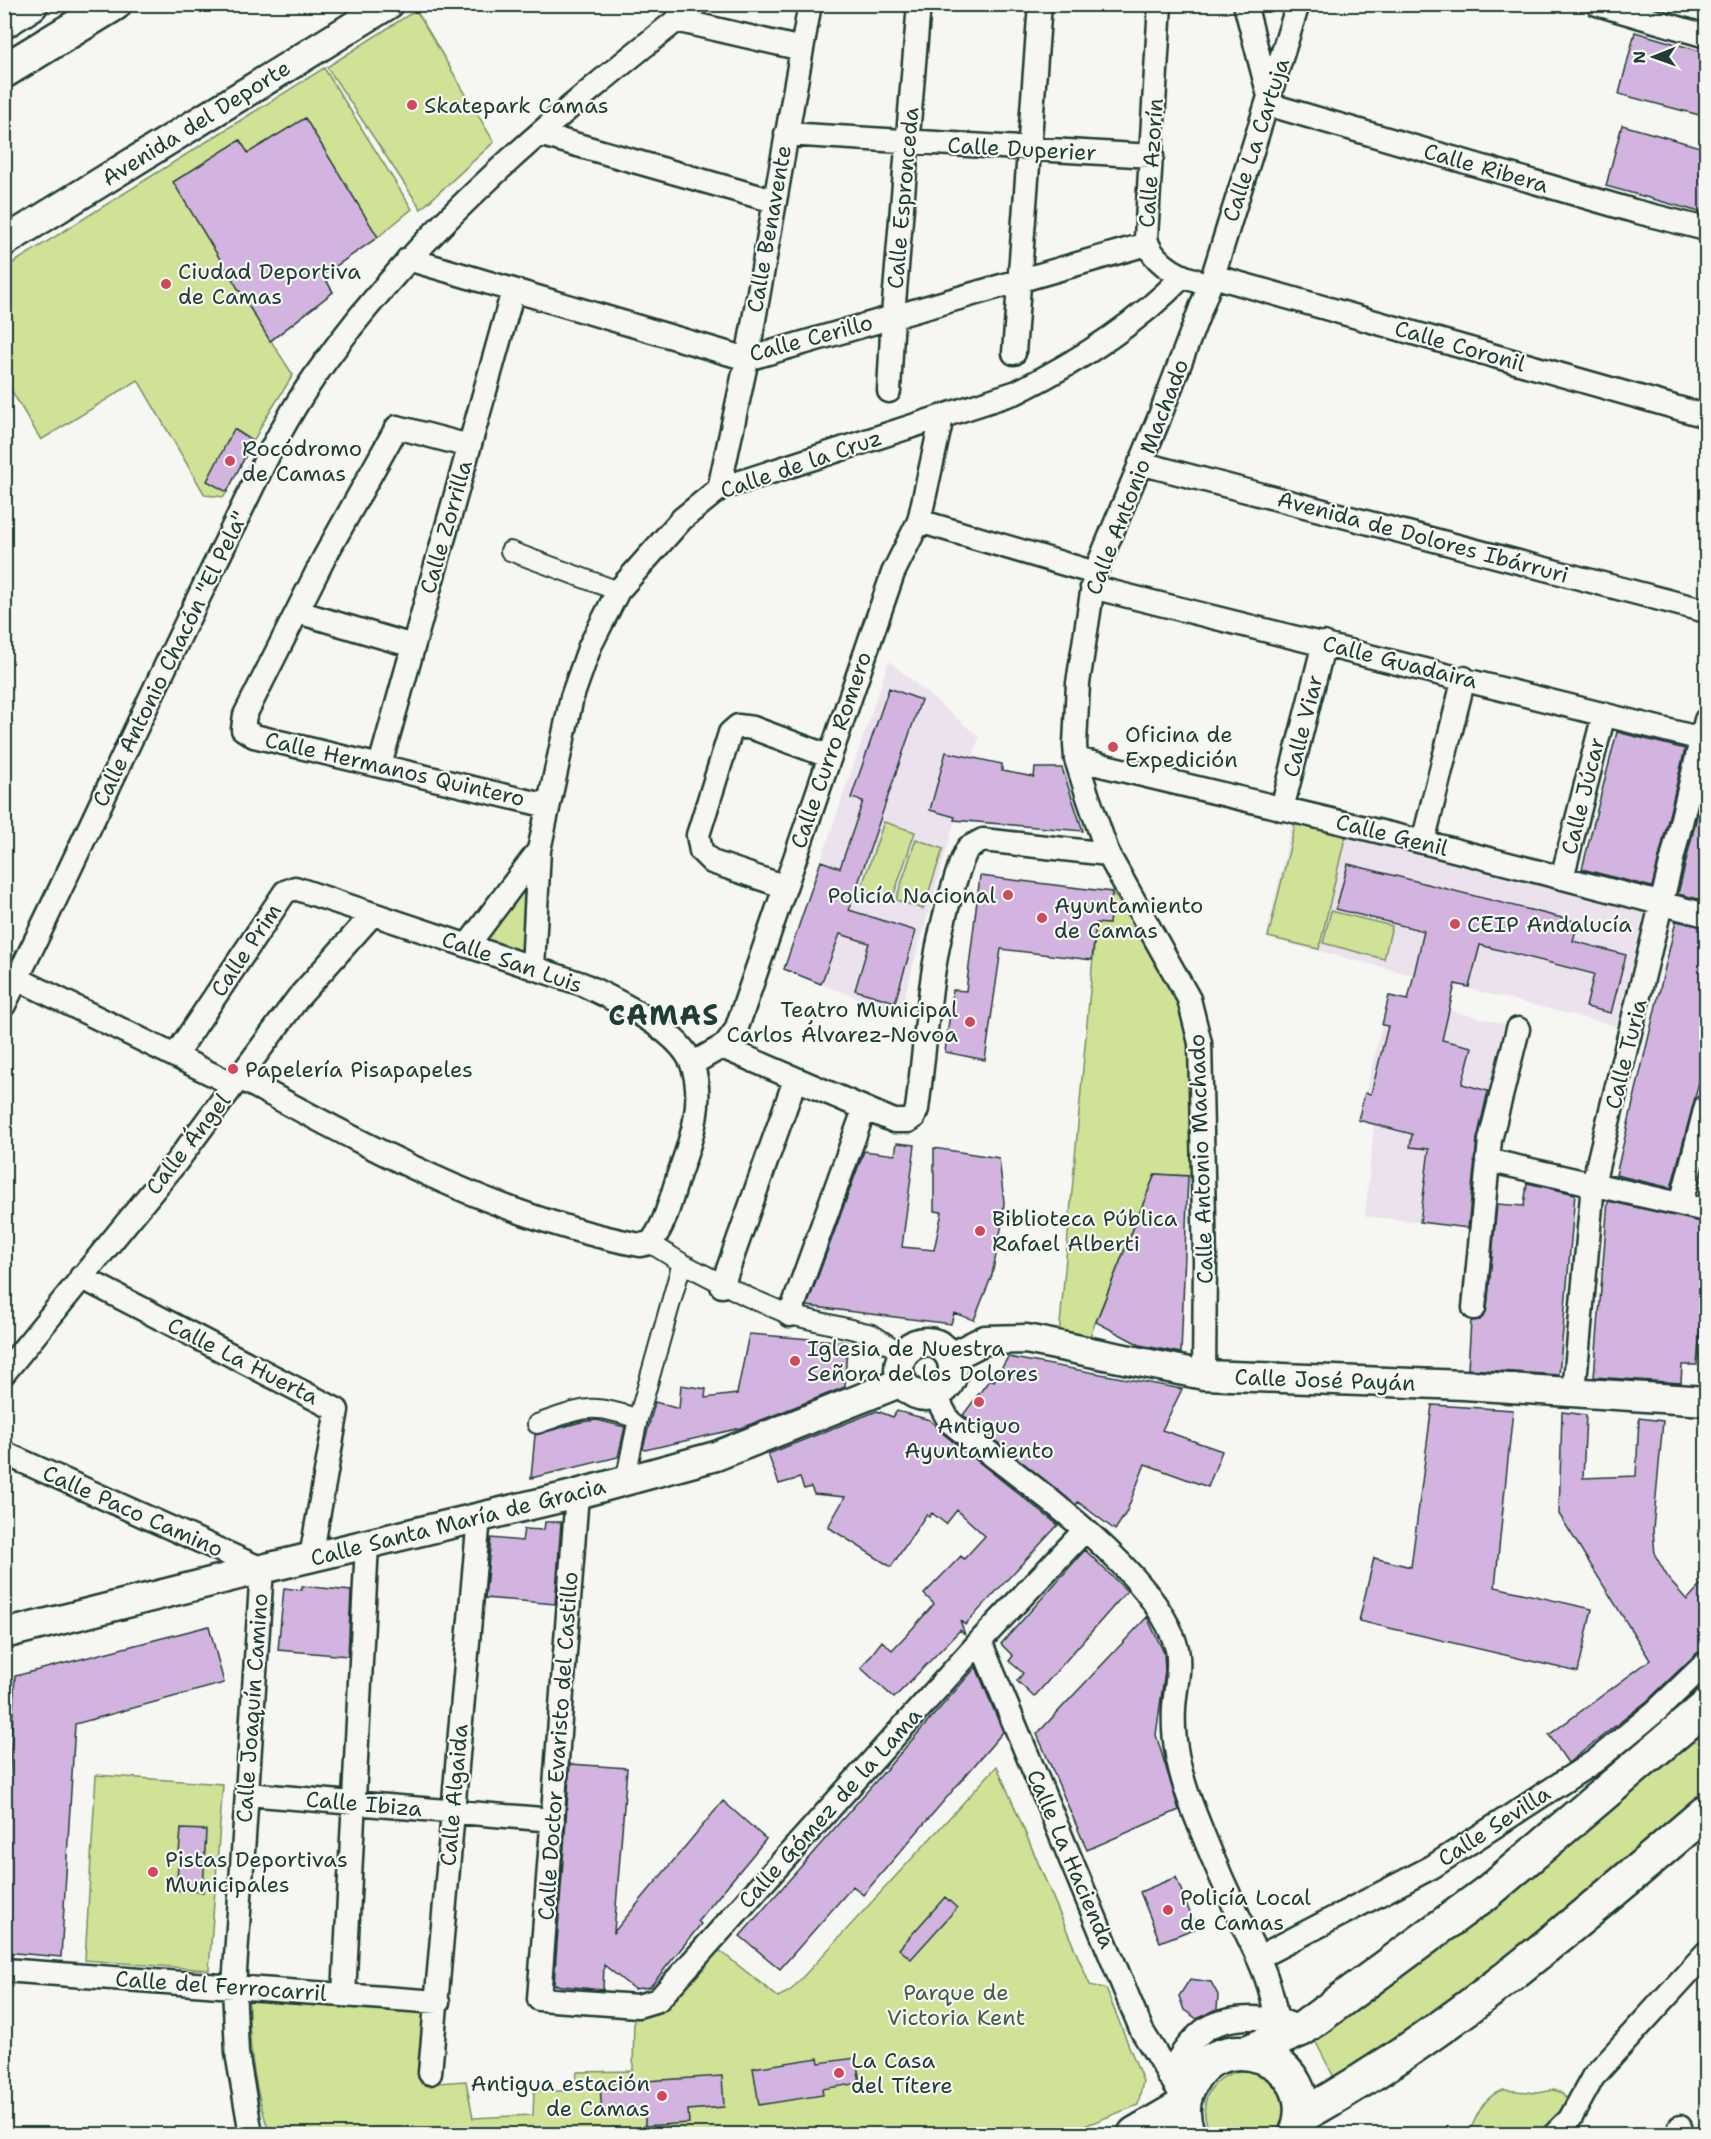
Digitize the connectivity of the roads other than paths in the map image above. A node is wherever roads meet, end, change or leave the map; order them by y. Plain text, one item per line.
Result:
1 (31, 4) edge
2 (114, 4) edge
3 (388, 4) edge
4 (697, 4) edge
5 (810, 4) edge
6 (919, 4) edge
7 (1040, 4) edge
8 (1160, 4) edge
9 (1245, 4) edge
10 (1298, 4) edge
11 (1597, 4) edge
12 (676, 20) junction
13 (4, 21) edge
14 (1707, 36) edge
15 (1254, 38) junction
16 (1288, 41) junction
17 (802, 49) junction
18 (4, 71) edge
19 (1268, 100) junction
20 (539, 134) junction
21 (786, 134) junction
22 (908, 143) junction
23 (1030, 149) junction
24 (1152, 156) junction
25 (774, 201) junction
26 (1707, 229) edge
27 (4, 242) edge
28 (1147, 244) junction
29 (408, 259) junction
30 (1182, 277) junction
31 (1211, 279) junction
32 (1020, 280) junction
33 (513, 291) junction
34 (893, 315) junction
35 (1014, 353) dead end
36 (747, 359) junction
37 (889, 391) dead end
38 (1707, 416) edge
39 (942, 417) junction
40 (469, 446) junction
41 (1140, 463) junction
42 (719, 489) junction
43 (919, 521) junction
44 (510, 551) dead end
45 (1093, 580) junction
46 (618, 591) junction
47 (1707, 610) edge
48 (298, 612) junction
49 (1324, 644) junction
50 (413, 646) junction
51 (1464, 678) junction
52 (1604, 714) junction
53 (1705, 733) edge
54 (828, 756) junction
55 (1077, 759) junction
56 (380, 765) junction
57 (548, 806) junction
58 (1282, 809) junction
59 (1423, 842) junction
60 (540, 850) junction
61 (1108, 854) junction
62 (1562, 878) junction
63 (783, 886) junction
64 (1662, 904) junction
65 (372, 915) junction
66 (1707, 915) edge
67 (466, 946) junction
68 (533, 968) junction
69 (11, 975) edge
70 (4, 1005) edge
71 (1518, 1029) dead end
72 (722, 1047) junction
73 (175, 1056) junction
74 (692, 1064) junction
75 (795, 1080) junction
76 (237, 1082) junction
77 (1707, 1106) edge
78 (864, 1110) junction
79 (1487, 1160) junction
80 (1593, 1184) junction
81 (1681, 1204) junction
82 (1707, 1210) edge
83 (650, 1243) junction
84 (681, 1263) junction
85 (81, 1277) junction
86 (722, 1286) junction
87 (1474, 1308) dead end
88 (790, 1315) junction
89 (903, 1354) junction
90 (951, 1357) junction
91 (4, 1373) edge
92 (1204, 1375) junction
93 (902, 1382) junction
94 (1574, 1392) junction
95 (935, 1395) junction
96 (1707, 1401) edge
97 (638, 1419) junction
98 (537, 1424) dead end
99 (4, 1453) edge
100 (625, 1481) junction
101 (577, 1494) junction
102 (478, 1517) junction
103 (1085, 1530) junction
104 (367, 1544) junction
105 (311, 1557) junction
106 (262, 1569) junction
107 (4, 1634) edge
108 (980, 1641) junction
109 (1707, 1663) edge
110 (1707, 1707) edge
111 (247, 1794) junction
112 (354, 1804) junction
113 (453, 1811) junction
114 (1707, 1812) edge
115 (553, 1820) junction
116 (1707, 1953) edge
117 (1259, 1957) junction
118 (4, 1970) edge
119 (234, 1986) junction
120 (344, 1995) junction
121 (539, 1999) joint
122 (438, 2002) junction
123 (1289, 2024) junction
124 (1248, 2052) junction
125 (430, 2073) dead end
126 (1181, 2104) edge
127 (1577, 2107) junction
128 (1298, 2125) edge
129 (251, 2134) edge
130 (1136, 2134) edge
131 (1555, 2134) edge
132 (1584, 2134) edge

1 - 13 main road
2 - 18 main road
3 - 27 street, Avenida del Deporte
4 - 12 street, Calle Antonio Chacón "El Pela"
5 - 17 street, Calle Benavente
6 - 22 street, Calle Espronceda
7 - 23 street
8 - 24 street, Calle Azorín
9 - 15 street
10 - 16 street, Calle La Cartuja
11 - 14 street
12 - 17 street
12 - 20 street, Calle Antonio Chacón "El Pela"
15 - 16 street
15 - 19 street
16 - 19 street, Calle La Cartuja
17 - 21 street, Calle Benavente
19 - 26 street, Calle Ribera
19 - 31 street, Calle La Cartuja
20 - 25 street
20 - 29 street, Calle Antonio Chacón "El Pela"
21 - 22 street, Calle Duperier
21 - 25 street, Calle Benavente
22 - 23 street, Calle Duperier
22 - 34 street, Calle Espronceda
23 - 24 street, Calle Duperier
23 - 32 street
24 - 28 street, Calle Azorín
25 - 36 street, Calle Benavente
28 - 30 street, Calle Azorín
28 - 32 street, Calle Cerillo
29 - 33 street, Calle Cerillo
29 - 69 street, Calle Antonio Chacón "El Pela"
30 - 31 street, Calle Azorín
30 - 39 street, Calle de la Cruz
31 - 38 street, Calle Coronil
31 - 41 street, Calle Antonio Machado
32 - 34 street, Calle Cerillo
32 - 35 street
33 - 36 street, Calle Cerillo
33 - 40 street, Calle Zorrilla
34 - 36 street, Calle Cerillo
34 - 37 street, Calle Espronceda
36 - 42 street, Calle Benavente
39 - 42 street, Calle de la Cruz
39 - 43 street, Calle Curro Romero
40 - 48 street
40 - 50 street, Calle Zorrilla
41 - 45 street, Calle Antonio Machado
41 - 47 street, Avenida de Dolores Ibárruri
42 - 46 street, Calle de la Cruz
43 - 45 street, Calle Guadaira
43 - 54 street, Calle Curro Romero
44 - 46 street
45 - 49 street, Calle Guadaira
45 - 55 street, Calle Antonio Machado
46 - 57 street, Calle de la Cruz
48 - 50 street
48 - 56 street, Calle Hermanos Quintero
49 - 51 street, Calle Guadaira
49 - 58 street, Calle Viar
50 - 56 street, Calle Zorrilla
51 - 52 street, Calle Guadaira
51 - 59 street
52 - 53 street, Calle Guadaira
52 - 62 street, Calle Júcar
53 - 64 street, Calle Turia
54 - 63 street, Calle Curro Romero
54 - 63 street
55 - 58 street, Calle Genil
55 - 61 street, Calle Antonio Machado
56 - 57 street, Calle Hermanos Quintero
57 - 60 street, Calle de la Cruz
58 - 59 street, Calle Genil
59 - 62 street, Calle Genil
60 - 67 street, Calle de la Cruz
60 - 68 street, Calle de la Cruz
61 - 78 street
61 - 92 street, Calle Antonio Machado
62 - 64 street, Calle Genil
63 - 72 street, Calle Curro Romero
64 - 66 street, Calle Genil
64 - 80 street, Calle Turia
65 - 67 street, Calle San Luis
65 - 73 street, Calle Prim
65 - 76 street, Calle Ángel
67 - 68 street, Calle San Luis
68 - 74 street, Calle San Luis
69 - 70 street, Calle Antonio Chacón "El Pela"
69 - 73 street
71 - 79 street
72 - 74 street, Calle Curro Romero
72 - 75 street
73 - 76 street
74 - 83 street
75 - 78 street
75 - 86 street
76 - 83 street
76 - 85 street, Calle Ángel
77 - 81 street
78 - 88 street
79 - 80 street
79 - 87 street
80 - 81 street
80 - 94 street, Calle Turia
81 - 82 street
83 - 84 street
84 - 86 street
84 - 97 street
85 - 91 street, Calle Ángel
85 - 105 street, Calle La Huerta
86 - 88 street
88 - 89 street
89 - 90 street
89 - 93 street
90 - 92 street, Calle José Payán
90 - 95 street
92 - 94 street, Calle José Payán
93 - 95 street
93 - 100 street, Calle Santa María de Gracia
94 - 96 street, Calle José Payán
95 - 103 street
97 - 98 street
97 - 100 street
99 - 106 street, Calle Paco Camino
100 - 101 street, Calle Santa María de Gracia
101 - 102 street, Calle Santa María de Gracia
101 - 115 street, Calle Doctor Evaristo del Castillo
102 - 104 street, Calle Santa María de Gracia
102 - 113 street, Calle Algaida
103 - 108 street, Calle Gómez de la Lama
103 - 117 street
104 - 105 street, Calle Santa María de Gracia
104 - 112 street
105 - 106 street, Calle Santa María de Gracia
106 - 107 street, Calle Santa María de Gracia
106 - 111 street, Calle Joaquín Camino
108 - 121 street, Calle Gómez de la Lama
108 - 126 street, Calle La Hacienda
109 - 117 street, Calle Sevilla
110 - 123 main road
111 - 112 street, Calle Ibiza
111 - 119 street, Calle Joaquín Camino
112 - 113 street, Calle Ibiza
112 - 120 street
113 - 115 street, Calle Ibiza
113 - 122 street, Calle Algaida
114 - 128 main road
115 - 121 street, Calle Doctor Evaristo del Castillo
116 - 127 street
117 - 123 street
118 - 119 street, Calle del Ferrocarril
119 - 120 street, Calle del Ferrocarril
119 - 129 street, Calle Joaquín Camino
120 - 122 street, Calle del Ferrocarril
122 - 125 street, Calle Algaida
123 - 124 main road
123 - 126 street
124 - 126 main road
124 - 128 main road
126 - 130 main road
127 - 131 street
127 - 132 street

